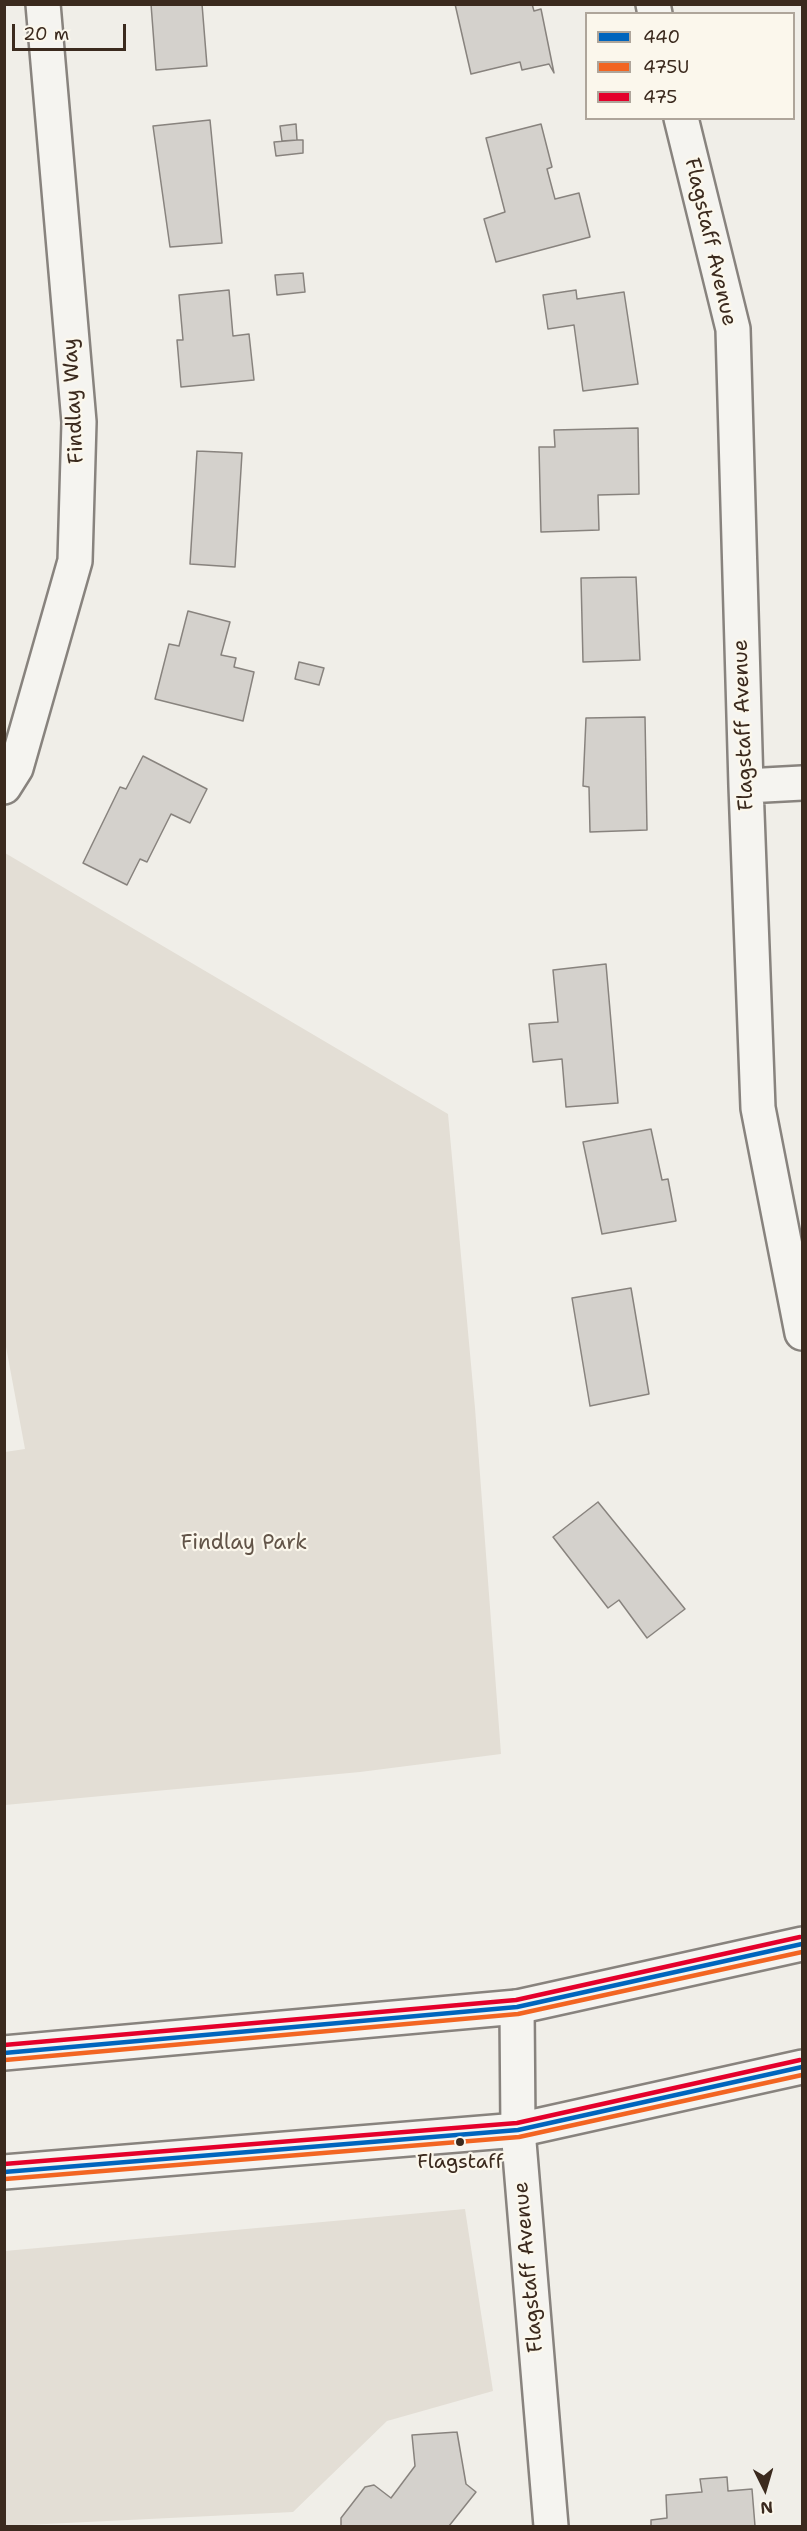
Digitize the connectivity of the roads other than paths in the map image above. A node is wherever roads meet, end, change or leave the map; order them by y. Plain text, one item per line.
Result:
1 (43, 4) edge
2 (681, 120) edge
3 (802, 783) edge
4 (746, 786) junction
5 (4, 787) edge
6 (802, 1333) edge
7 (802, 1944) edge
8 (517, 2007) junction
9 (4, 2054) edge
10 (802, 2067) edge
11 (518, 2130) junction
12 (4, 2172) edge
13 (551, 2526) edge

1 - 5 street, Findlay Way
2 - 4 street, Flagstaff Avenue
3 - 4 street
4 - 6 street, Flagstaff Avenue
7 - 8 street
8 - 9 street
8 - 11 street, Flagstaff Avenue
10 - 11 street
11 - 12 street
11 - 13 street, Flagstaff Avenue

